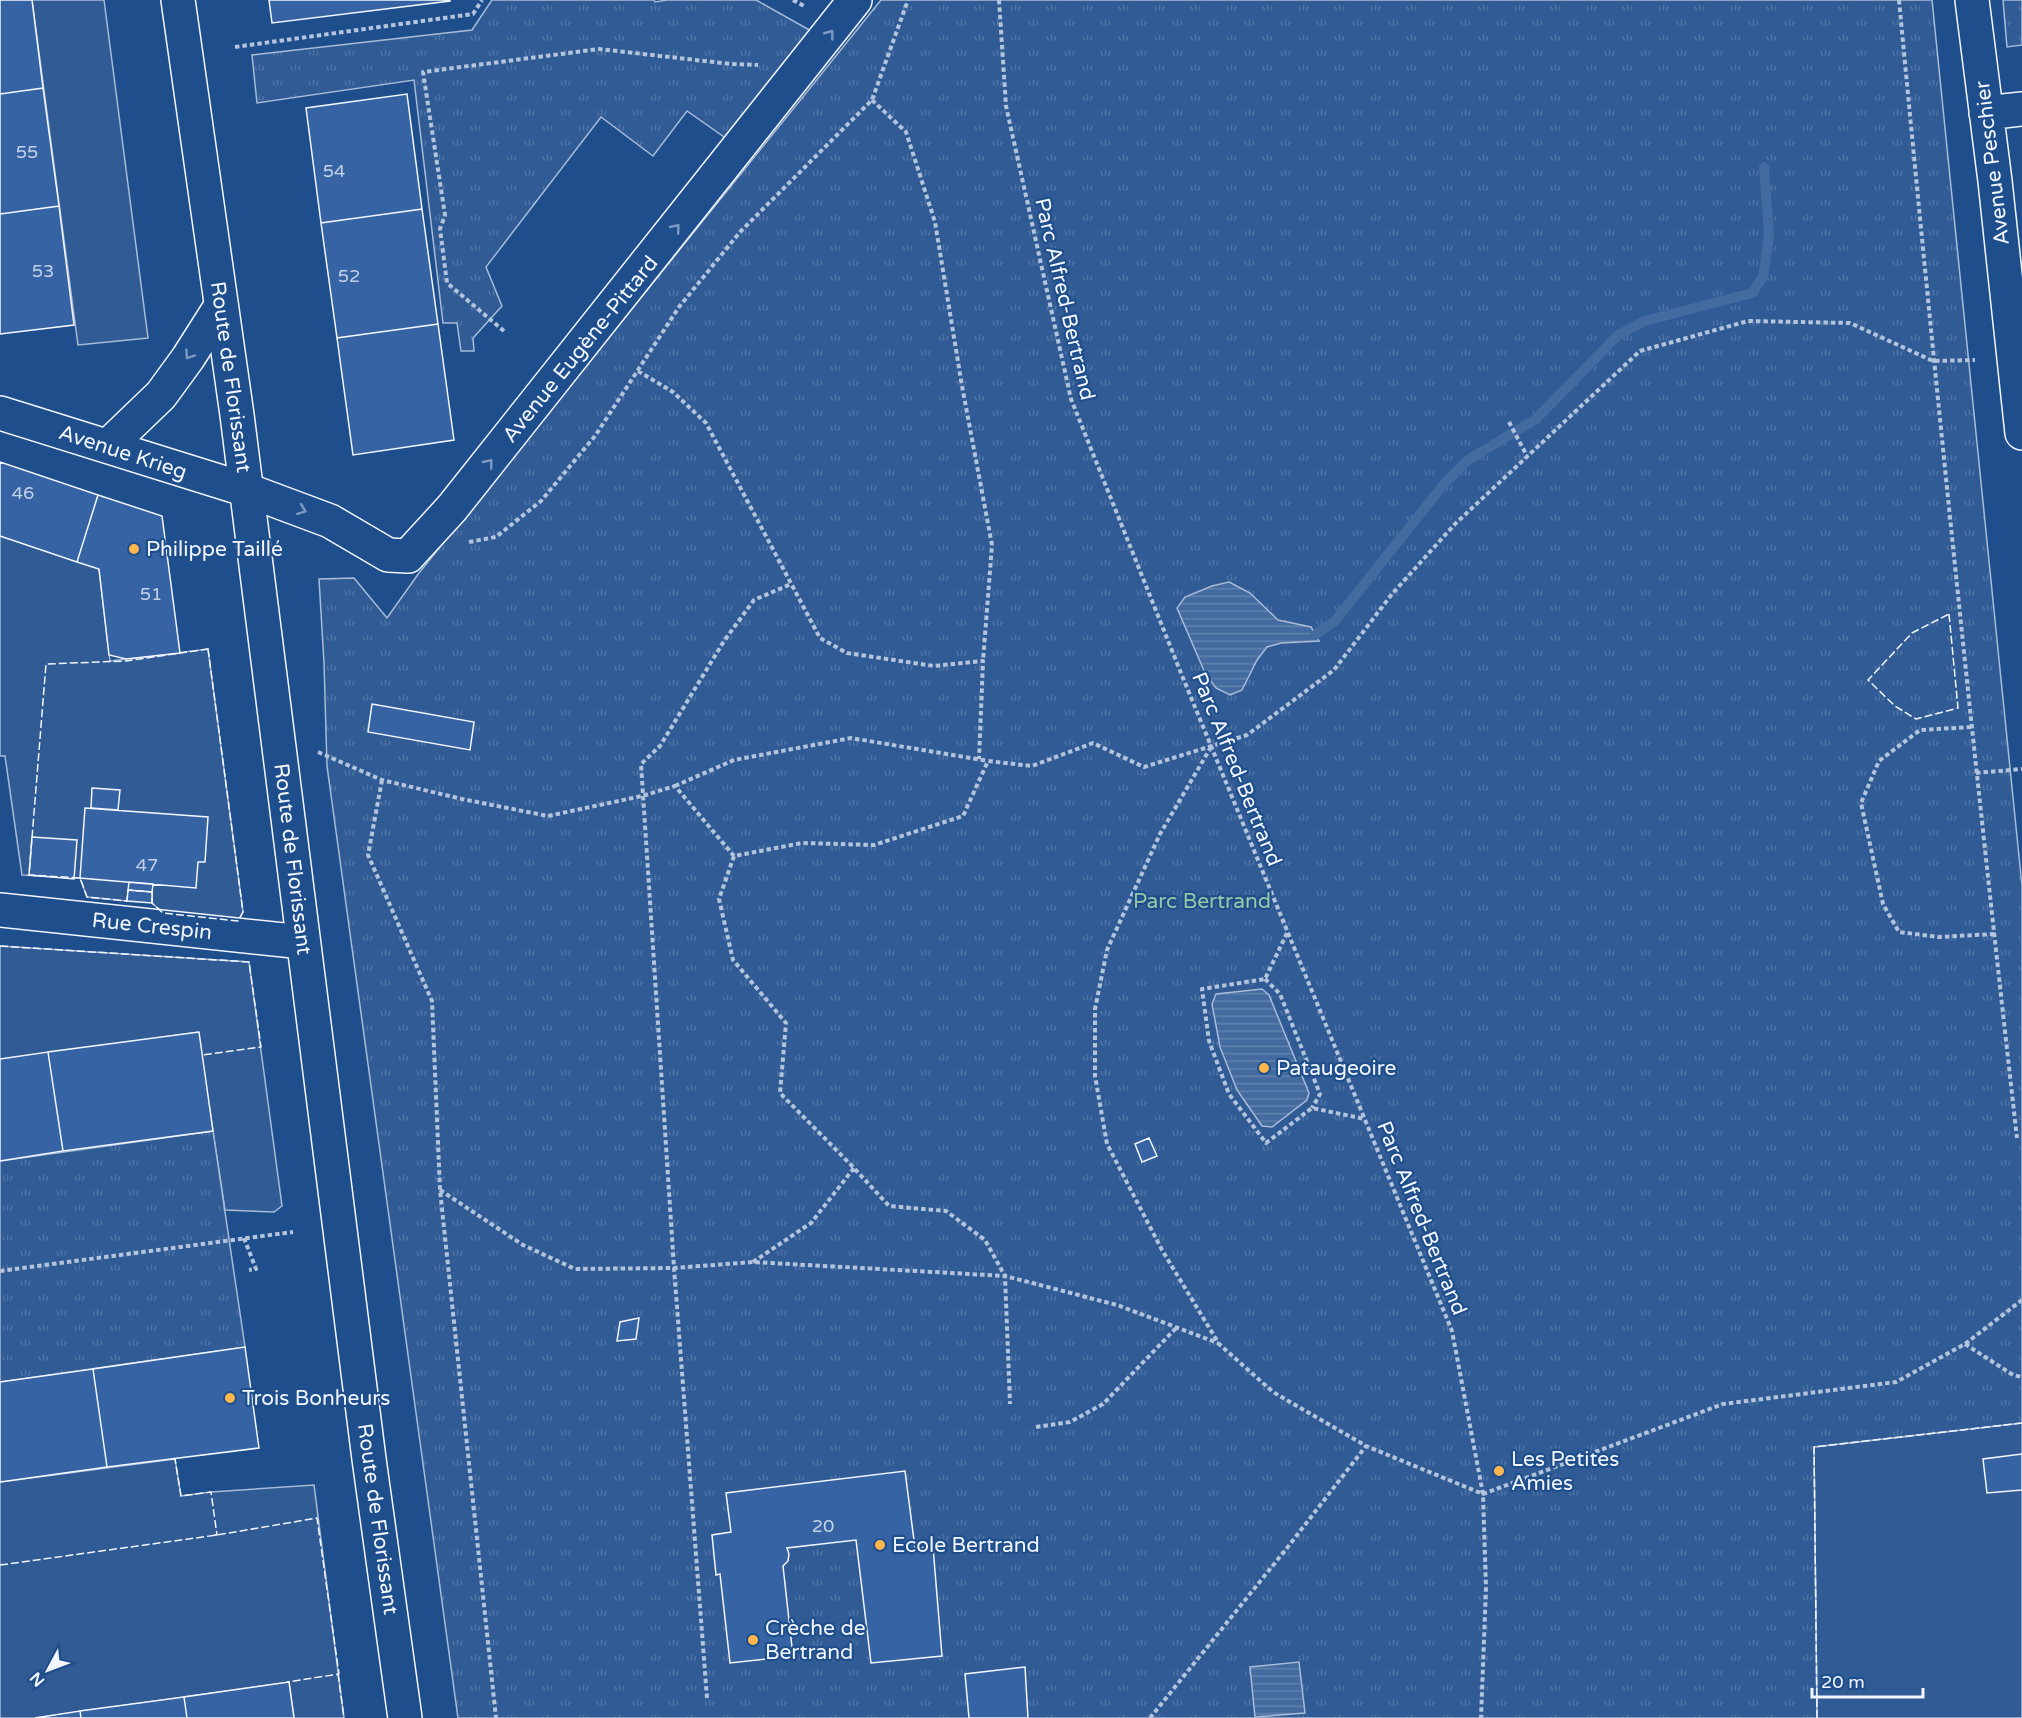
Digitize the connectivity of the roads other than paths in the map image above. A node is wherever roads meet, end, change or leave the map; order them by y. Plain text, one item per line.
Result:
1 (178, 0) edge
2 (855, 0) edge
3 (1972, 0) edge
4 (2022, 109) edge
5 (1986, 113) junction
6 (221, 306) junction
7 (0, 413) edge
8 (2022, 434) edge
9 (108, 446) junction
10 (247, 490) junction
11 (0, 910) edge
12 (303, 942) junction
13 (405, 1718) edge

1 - 6 street, Route de Florissant
10 -> 2 street, Avenue Eugène-Pittard
3 - 5 street, Avenue Peschier
4 - 5 street
5 - 8 street, Avenue Peschier
6 -> 9 street
6 - 10 street, Route de Florissant
7 - 9 street, Avenue Krieg
9 - 10 street, Avenue Krieg
10 - 12 street, Route de Florissant
11 - 12 street, Rue Crespin
12 - 13 street, Route de Florissant

